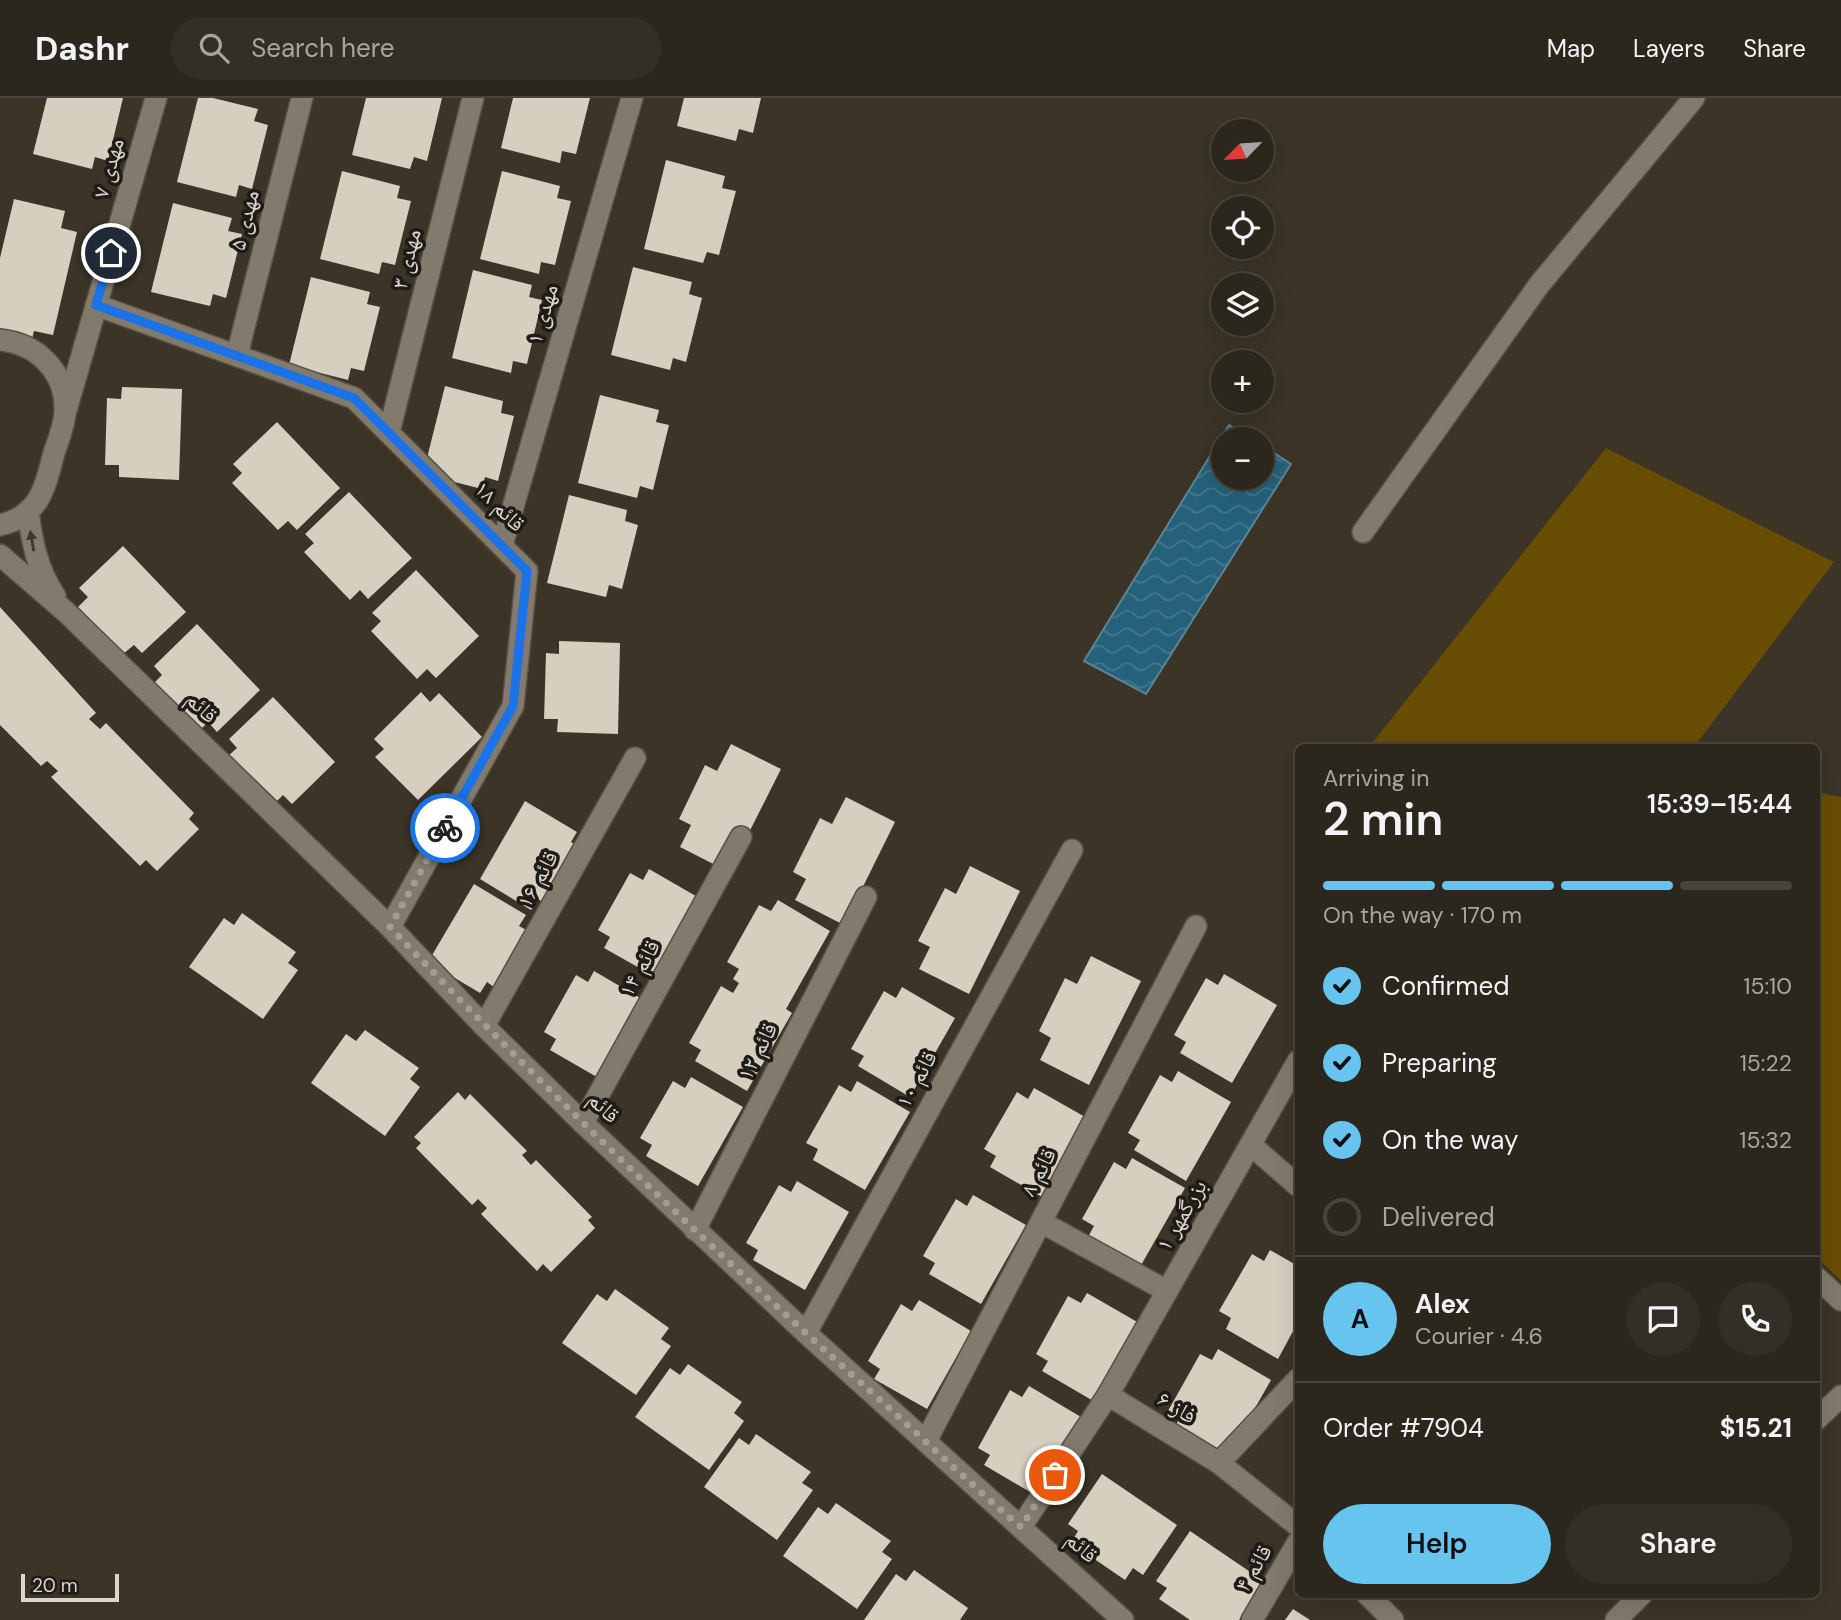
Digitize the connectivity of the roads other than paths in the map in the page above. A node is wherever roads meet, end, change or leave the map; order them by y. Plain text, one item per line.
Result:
1 (156, 98) edge
2 (302, 98) edge
3 (473, 98) edge
4 (632, 98) edge
5 (1694, 98) edge
6 (96, 305) junction
7 (0, 340) edge
8 (237, 355) junction
9 (65, 414) junction
10 (389, 432) junction
11 (28, 511) junction
12 (0, 525) edge
13 (1363, 532) dead end
14 (502, 545) junction
15 (0, 555) edge
16 (66, 611) junction
17 (635, 758) dead end
18 (741, 837) dead end
19 (1072, 850) dead end
20 (866, 897) dead end
21 (1196, 926) dead end
22 (390, 927) junction
23 (484, 1026) junction
24 (1295, 1066) edge
25 (583, 1124) junction
26 (1251, 1145) junction
27 (1295, 1183) edge
28 (1041, 1222) junction
29 (695, 1230) junction
30 (1820, 1281) edge
31 (1167, 1291) junction
32 (1841, 1300) edge
33 (806, 1333) junction
34 (1295, 1381) edge
35 (1108, 1395) junction
36 (1841, 1396) edge
37 (1820, 1416) edge
38 (926, 1441) junction
39 (1219, 1463) junction
40 (1295, 1524) edge
41 (1021, 1527) junction
42 (1295, 1547) edge
43 (1371, 1598) edge
44 (1638, 1598) edge
45 (1123, 1620) edge
46 (1252, 1620) edge
47 (1393, 1620) edge
48 (1616, 1620) edge

1 - 6 street, مهدی ۷
2 - 8 street, مهدی ۵
3 - 10 street, مهدی ۳
4 - 14 street, مهدی ۱
5 - 13 street
6 - 8 street, قائم ۱۸
6 - 9 street, مهدی ۷
7 - 9 street
8 - 10 street, قائم ۱۸
9 - 11 street, مهدی ۷
10 - 14 street, قائم ۱۸
11 - 12 street
16 -> 11 street, قائم
14 - 22 street, قائم ۱۸
15 - 16 street, قائم
16 - 22 street, قائم
17 - 23 street, قائم ۱۶
18 - 25 street, قائم ۱۴
19 - 33 street, قائم ۱۰
20 - 29 street, قائم ۱۲
21 - 28 street, قائم ۸
22 - 23 street, قائم
23 - 25 street, قائم
24 - 26 street, بزرگمهر ۱
25 - 29 street, قائم
26 - 27 street
26 - 31 street, بزرگمهر ۱
28 - 31 street
28 - 38 street, قائم ۸
29 - 33 street, قائم
30 - 32 street
31 - 35 street, بزرگمهر ۱
33 - 38 street, قائم
34 - 39 street
35 - 39 street, فاز ۶
35 - 41 street, بزرگمهر ۱
36 - 37 street
38 - 41 street, قائم
39 - 40 street, فاز ۶
41 - 45 street, قائم
42 - 46 street, قائم ۴
43 - 47 street
44 - 48 street

